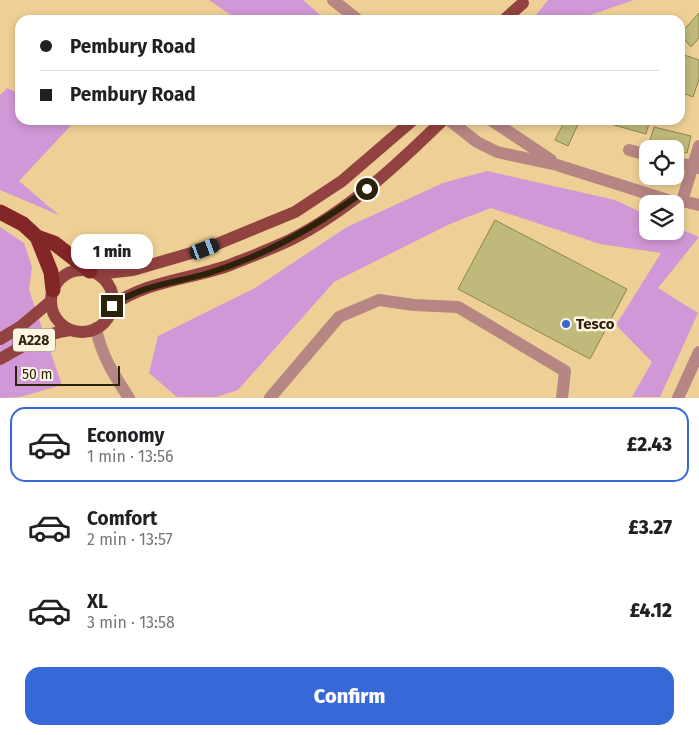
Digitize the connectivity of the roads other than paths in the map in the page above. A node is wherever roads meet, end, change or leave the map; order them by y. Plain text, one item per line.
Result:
1 (333, 0) edge
2 (524, 1) edge
3 (352, 15) edge
4 (509, 15) edge
5 (515, 15) edge
6 (407, 125) edge
7 (438, 125) edge
8 (455, 125) edge
9 (498, 125) edge
10 (699, 146) edge
11 (629, 150) dead end
12 (639, 153) edge
13 (557, 164) junction
14 (696, 167) edge
15 (652, 195) edge
16 (684, 196) edge
17 (684, 201) edge
18 (699, 205) edge
19 (0, 212) edge
20 (37, 237) junction
21 (94, 273) junction
22 (52, 295) junction
23 (112, 306) junction
24 (96, 328) junction
25 (71, 330) junction
26 (0, 339) edge
27 (699, 352) edge
28 (0, 359) edge
29 (277, 396) edge
30 (129, 398) edge
31 (562, 398) edge
32 (678, 398) edge

1 - 3 street
2 - 4 main road
2 - 5 main road
6 - 21 main road
7 - 23 main road
8 - 13 street
9 - 13 street
10 - 14 street
11 - 12 street
13 - 15 street
14 - 16 street
17 - 18 street
19 - 20 highway
20 - 21 highway
20 - 22 highway
21 - 22 main road
21 - 23 main road
22 - 25 main road
22 - 26 main road, A228
23 - 24 main road
24 - 25 main road
24 - 30 street
25 - 28 main road, A228
27 - 32 street
29 - 31 street

